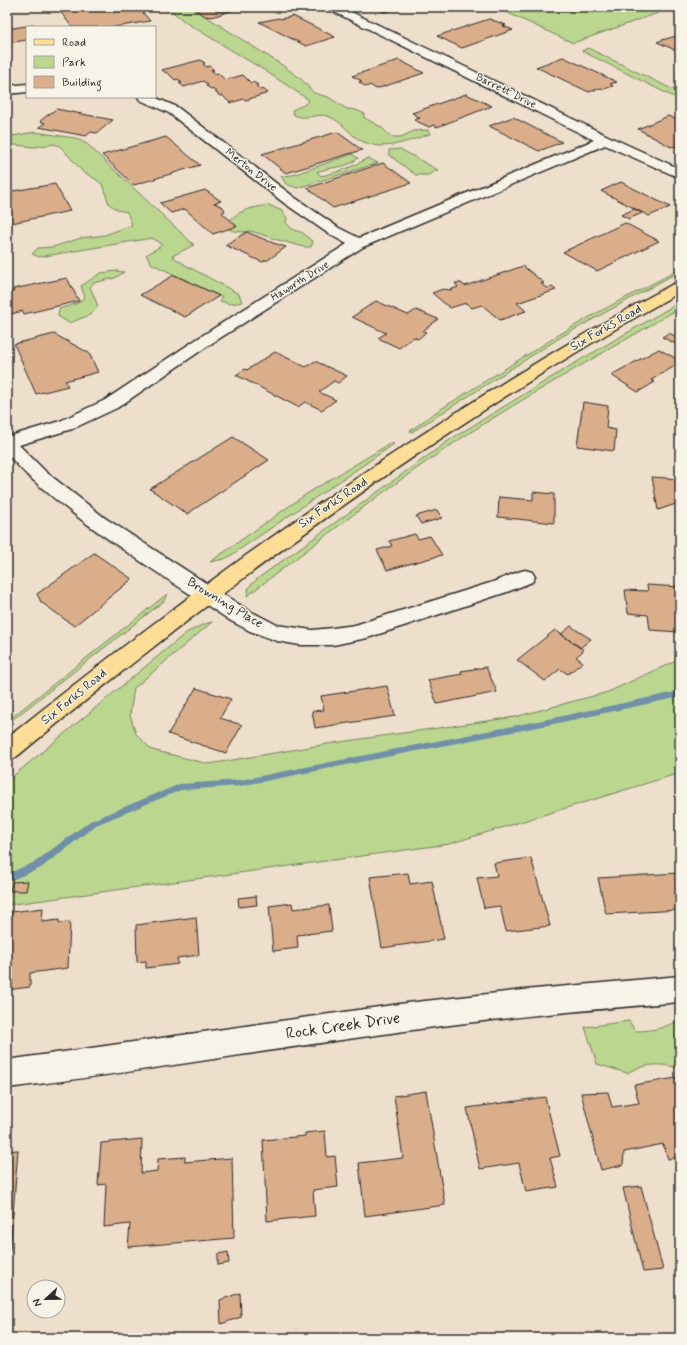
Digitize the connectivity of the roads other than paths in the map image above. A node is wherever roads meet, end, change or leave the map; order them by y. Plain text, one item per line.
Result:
1 (332, 7) edge
2 (26, 88) edge
3 (7, 90) edge
4 (146, 98) edge
5 (605, 140) junction
6 (680, 174) edge
7 (358, 244) junction
8 (680, 286) edge
9 (7, 443) edge
10 (525, 577) dead end
11 (207, 593) junction
12 (7, 751) edge
13 (680, 989) edge
14 (7, 1074) edge

1 - 5 street, Barrett Drive
2 - 3 street
4 - 7 street, Merton Drive
5 - 6 street, Barrett Drive
5 - 7 street, Haworth Drive
7 - 9 street, Haworth Drive
8 - 11 main road, Six Forks Road
9 - 11 street, Browning Place
10 - 11 street, Browning Place
11 - 12 main road, Six Forks Road
13 - 14 street, Rock Creek Drive

